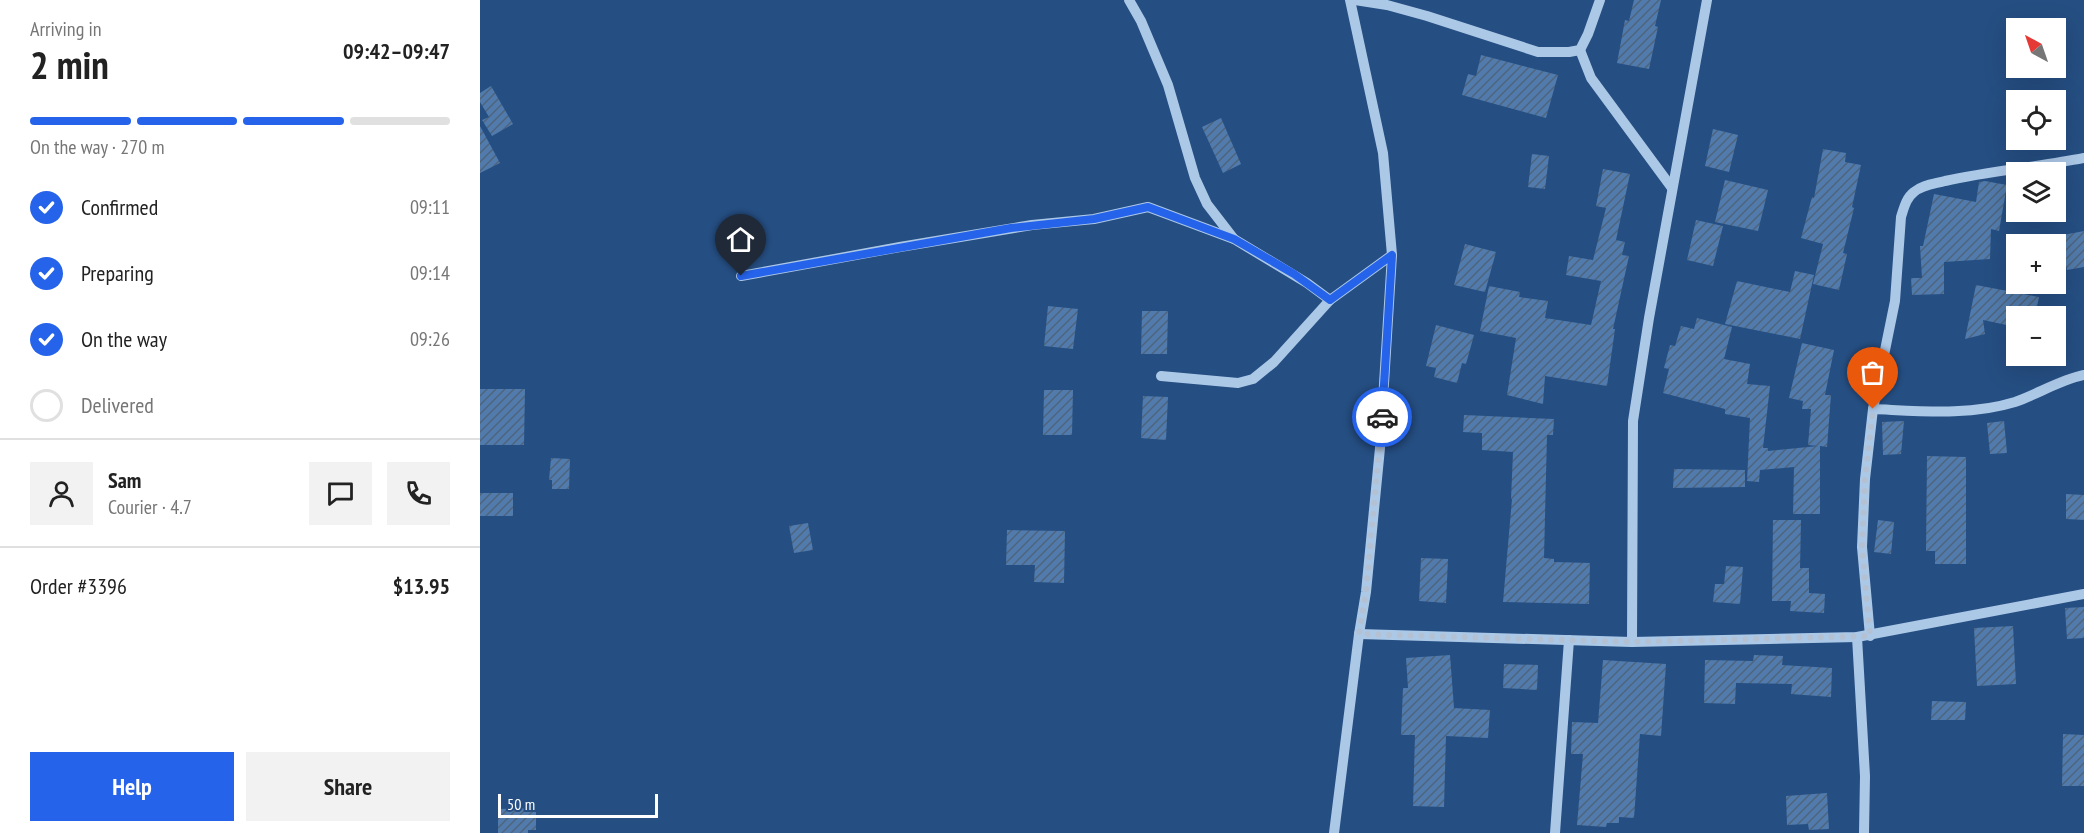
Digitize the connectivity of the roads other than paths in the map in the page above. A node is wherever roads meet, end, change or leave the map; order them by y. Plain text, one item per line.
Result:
1 (1129, 0) edge
2 (1350, 0) edge
3 (1355, 0) edge
4 (1600, 0) edge
5 (1707, 0) edge
6 (1580, 50) junction
7 (2084, 159) edge
8 (1672, 188) junction
9 (1234, 239) junction
10 (1392, 255) junction
11 (741, 276) dead end
12 (1330, 300) junction
13 (2084, 375) edge
14 (1161, 376) dead end
15 (1873, 409) junction
16 (2084, 594) edge
17 (1359, 634) junction
18 (1870, 636) junction
19 (1857, 637) junction
20 (1569, 640) junction
21 (1632, 642) junction
22 (1334, 833) edge
23 (1555, 833) edge
24 (1864, 833) edge

1 - 9 street
2 - 10 street
3 - 6 street
4 - 6 street
5 - 8 street
6 - 8 street
7 - 15 street
8 - 21 street
9 - 11 street
9 - 12 street
10 - 12 street
10 - 17 street
12 - 14 street
13 - 15 street
15 - 18 street
16 - 18 street
17 - 20 street
17 - 22 street
18 - 19 street
19 - 21 street
19 - 24 street
20 - 21 street
20 - 23 street

